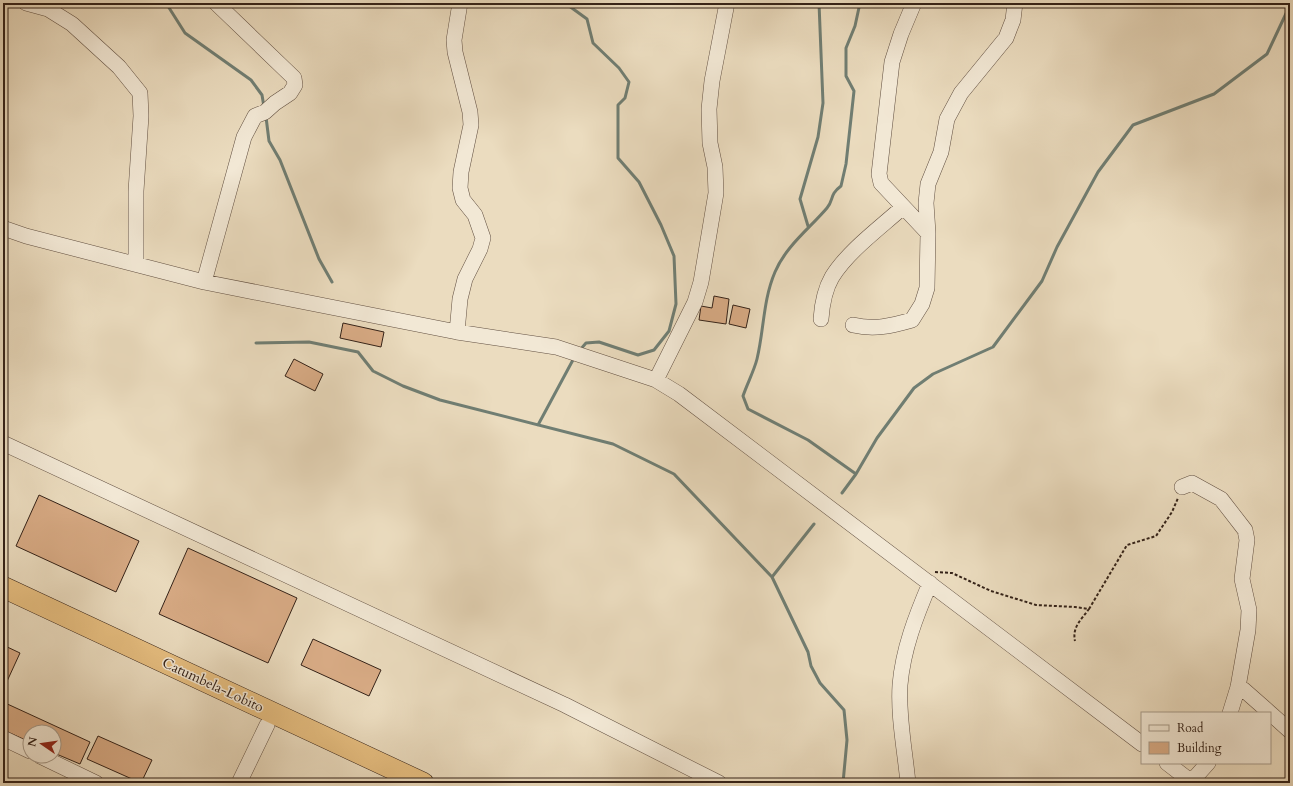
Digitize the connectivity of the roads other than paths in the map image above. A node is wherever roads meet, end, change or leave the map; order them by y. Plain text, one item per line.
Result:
1 (26, 3) edge
2 (216, 3) edge
3 (460, 3) edge
4 (727, 3) edge
5 (914, 3) edge
6 (1015, 3) edge
7 (903, 207) junction
8 (3, 228) edge
9 (928, 233) junction
10 (136, 264) junction
11 (204, 282) junction
12 (821, 319) dead end
13 (852, 325) dead end
14 (457, 332) junction
15 (656, 380) junction
16 (3, 443) edge
17 (1182, 487) road end
18 (930, 583) junction
19 (3, 587) edge
20 (3, 602) edge
21 (1238, 687) junction
22 (1230, 712) edge
23 (1269, 712) edge
24 (1271, 714) edge
25 (267, 725) junction
26 (1290, 731) edge
27 (3, 738) edge
28 (1141, 743) edge
29 (22, 747) edge
30 (57, 764) edge
31 (1168, 764) edge
32 (1207, 764) edge
33 (96, 783) edge
34 (239, 783) edge
35 (392, 783) edge
36 (424, 783) edge
37 (719, 783) edge
38 (908, 783) edge
39 (1192, 783) edge

1 - 10 street
2 - 11 street
3 - 14 street
4 - 15 street
5 - 7 street
6 - 9 street
7 - 9 street
7 - 12 street
8 - 10 street
9 - 13 street
10 - 11 street
11 - 14 street
14 - 15 street
15 - 18 street
16 - 37 street
17 - 21 street
18 - 28 street
18 - 38 street
19 - 36 highway, Catumbela-Lobito
20 - 25 highway, Catumbela-Lobito
21 - 22 street
21 - 23 street
24 - 26 street
25 - 34 street
25 - 35 highway, Catumbela-Lobito
27 - 29 street
30 - 33 street
31 - 39 street
32 - 39 street

